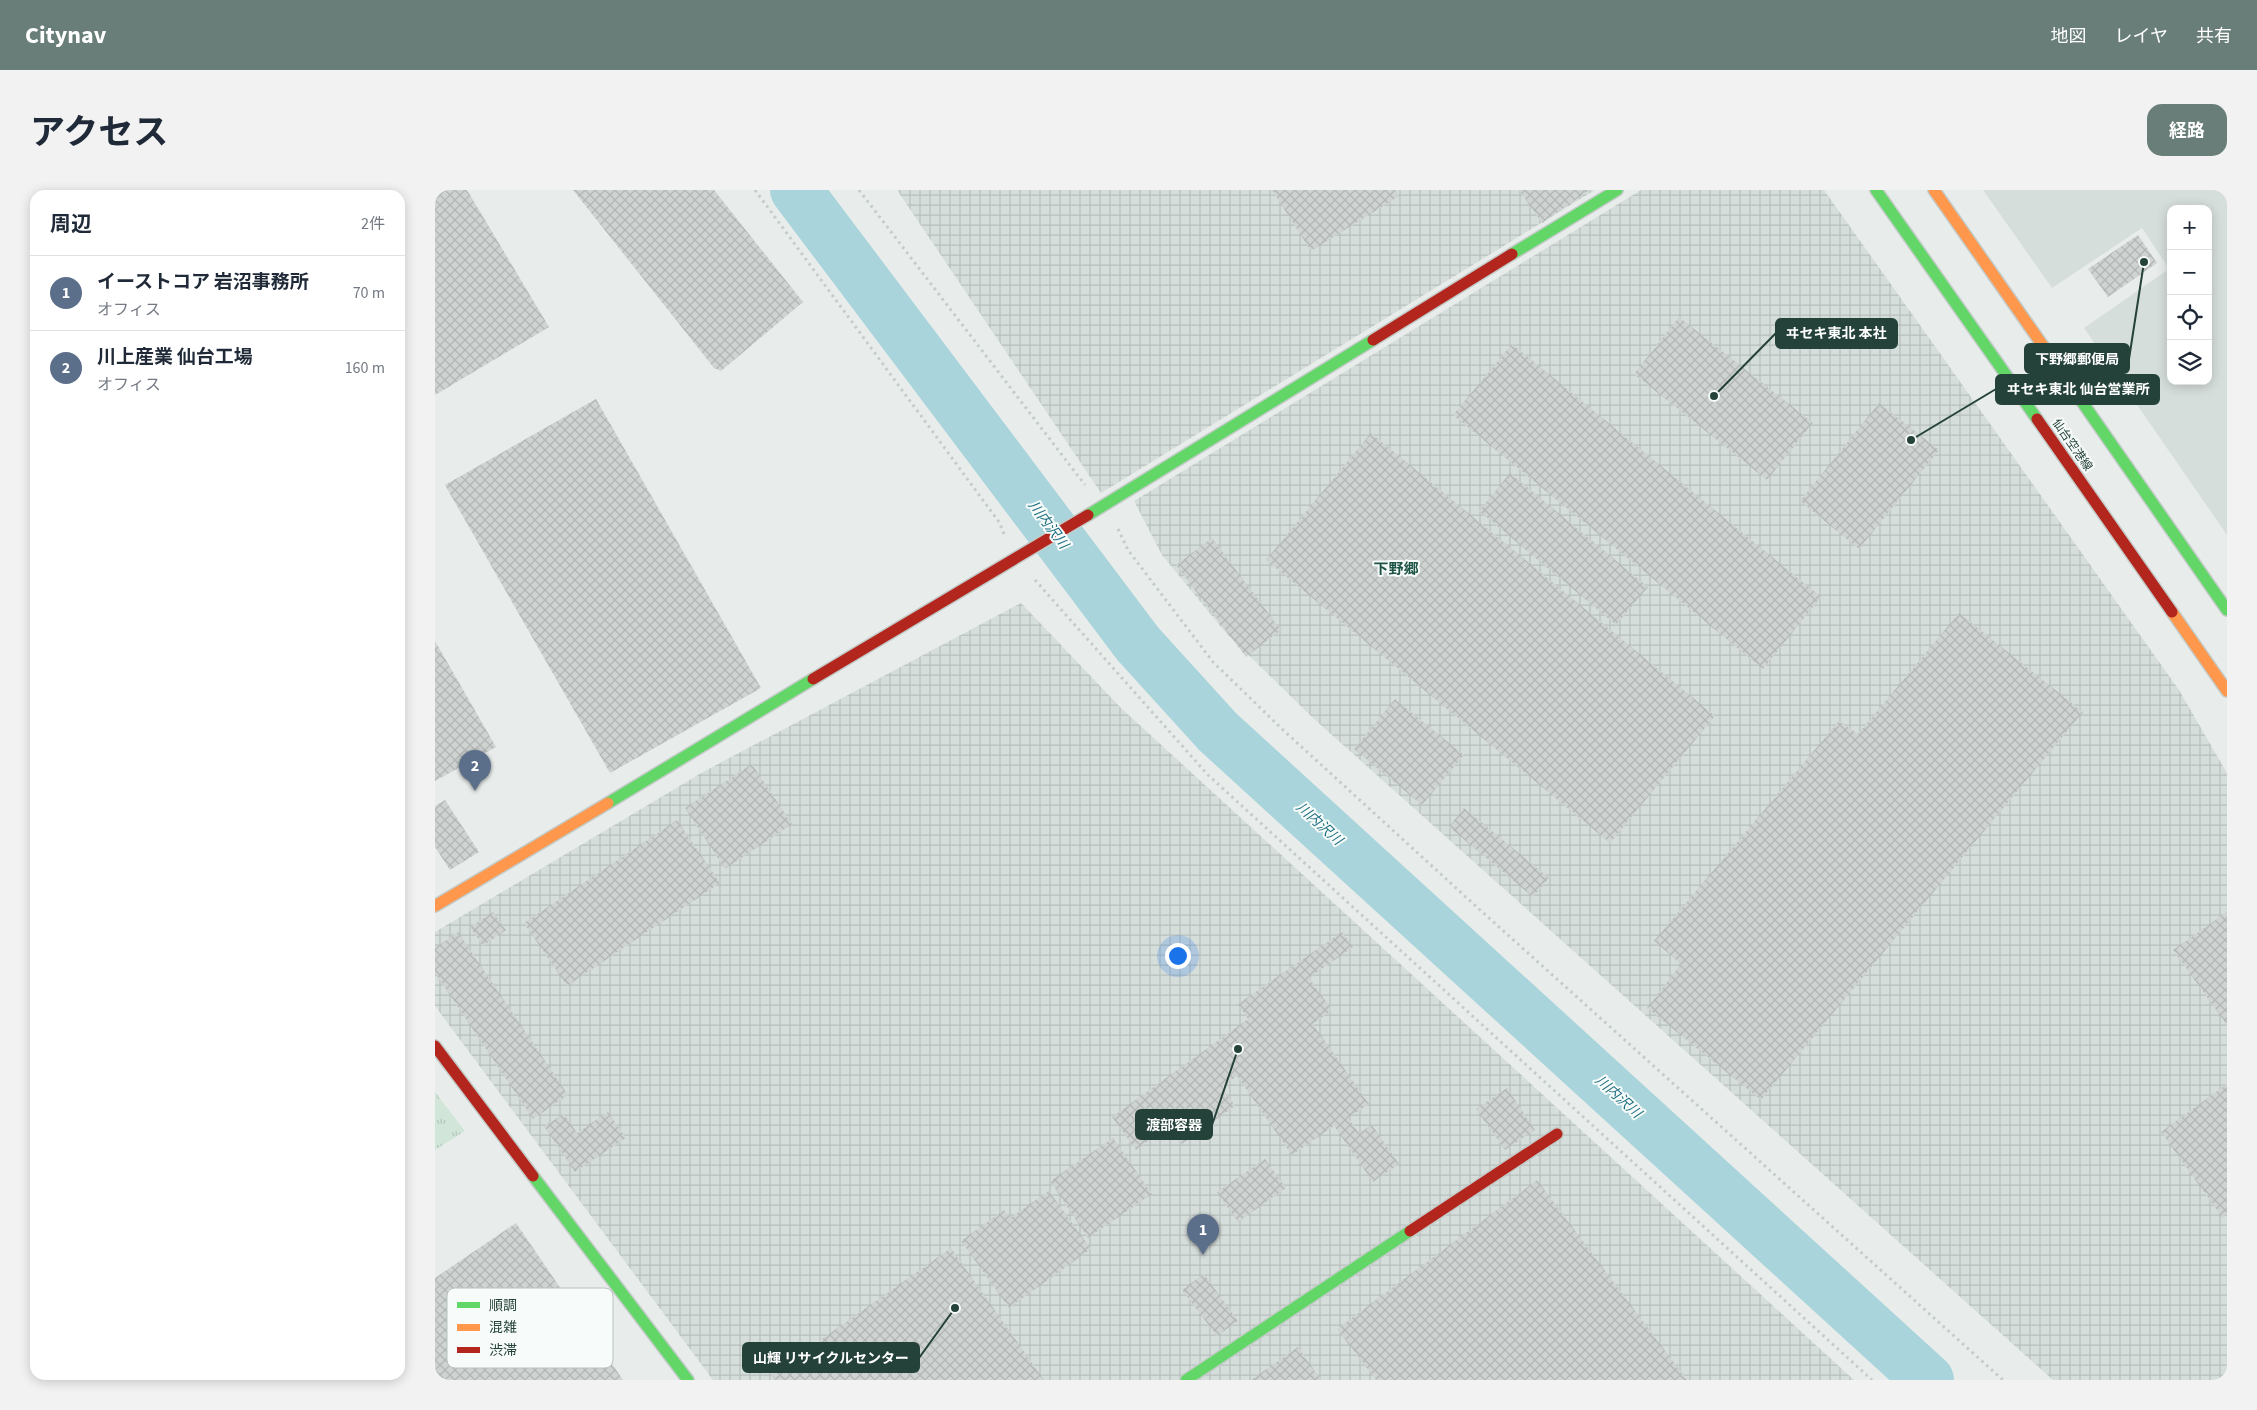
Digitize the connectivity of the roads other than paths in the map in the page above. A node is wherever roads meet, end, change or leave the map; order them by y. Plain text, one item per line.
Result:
1 (1617, 190) edge
2 (1877, 190) edge
3 (1934, 190) edge
4 (2227, 610) edge
5 (2227, 691) edge
6 (435, 906) edge
7 (435, 1046) edge
8 (1557, 1134) dead end
9 (688, 1380) edge
10 (1186, 1380) edge

1 - 6 street
2 - 5 street, 仙台空港線
3 - 4 street
7 - 9 street
8 - 10 street

